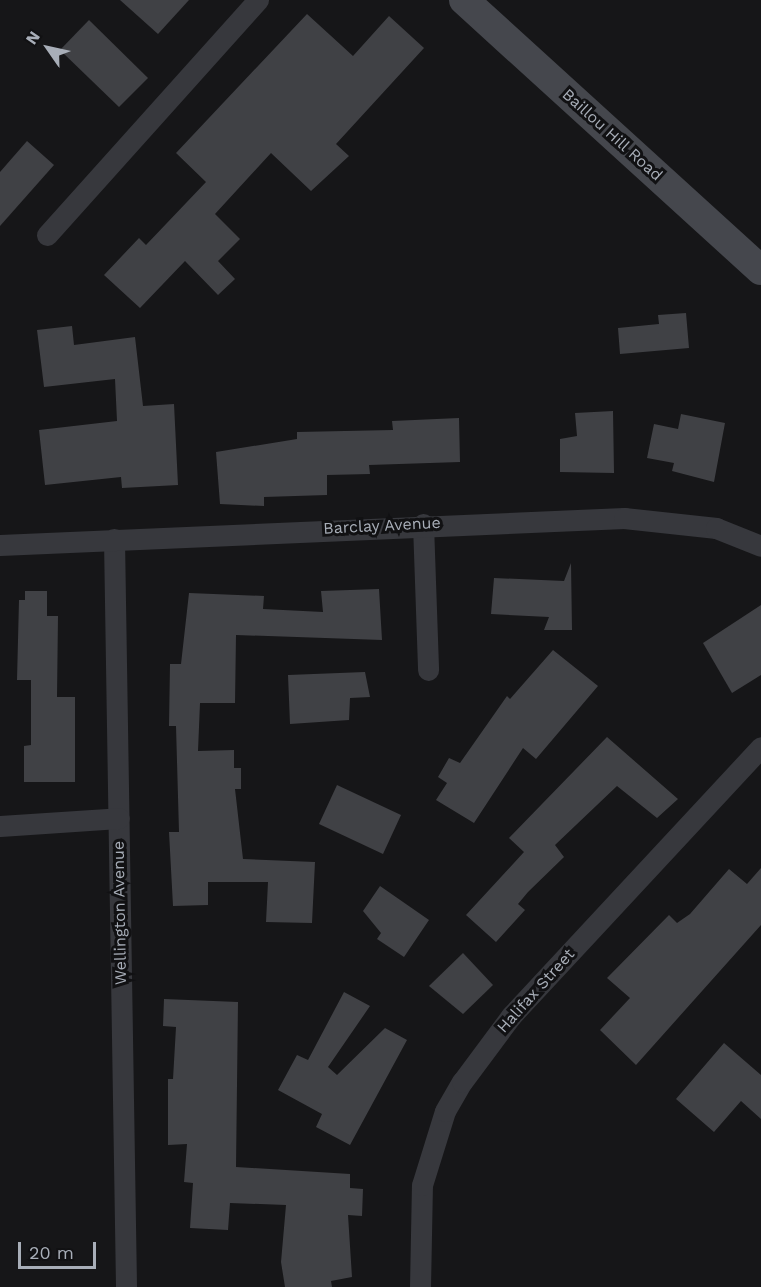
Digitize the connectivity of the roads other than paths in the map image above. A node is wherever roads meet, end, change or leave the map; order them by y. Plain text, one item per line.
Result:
1 (258, 0) edge
2 (464, 0) edge
3 (47, 235) dead end
4 (761, 270) edge
5 (423, 524) junction
6 (114, 539) junction
7 (0, 545) edge
8 (761, 546) edge
9 (429, 670) dead end
10 (761, 747) edge
11 (119, 819) junction
12 (0, 826) edge
13 (126, 1287) edge
14 (420, 1287) edge

1 - 3 street
2 - 4 main road, Baillou Hill Road
5 - 6 street, Barclay Avenue
5 - 8 street, Barclay Avenue
5 - 9 street
6 - 7 street, Barclay Avenue
6 - 11 street, Wellington Avenue
10 - 14 street, Halifax Street
11 - 12 street
11 - 13 street, Wellington Avenue

